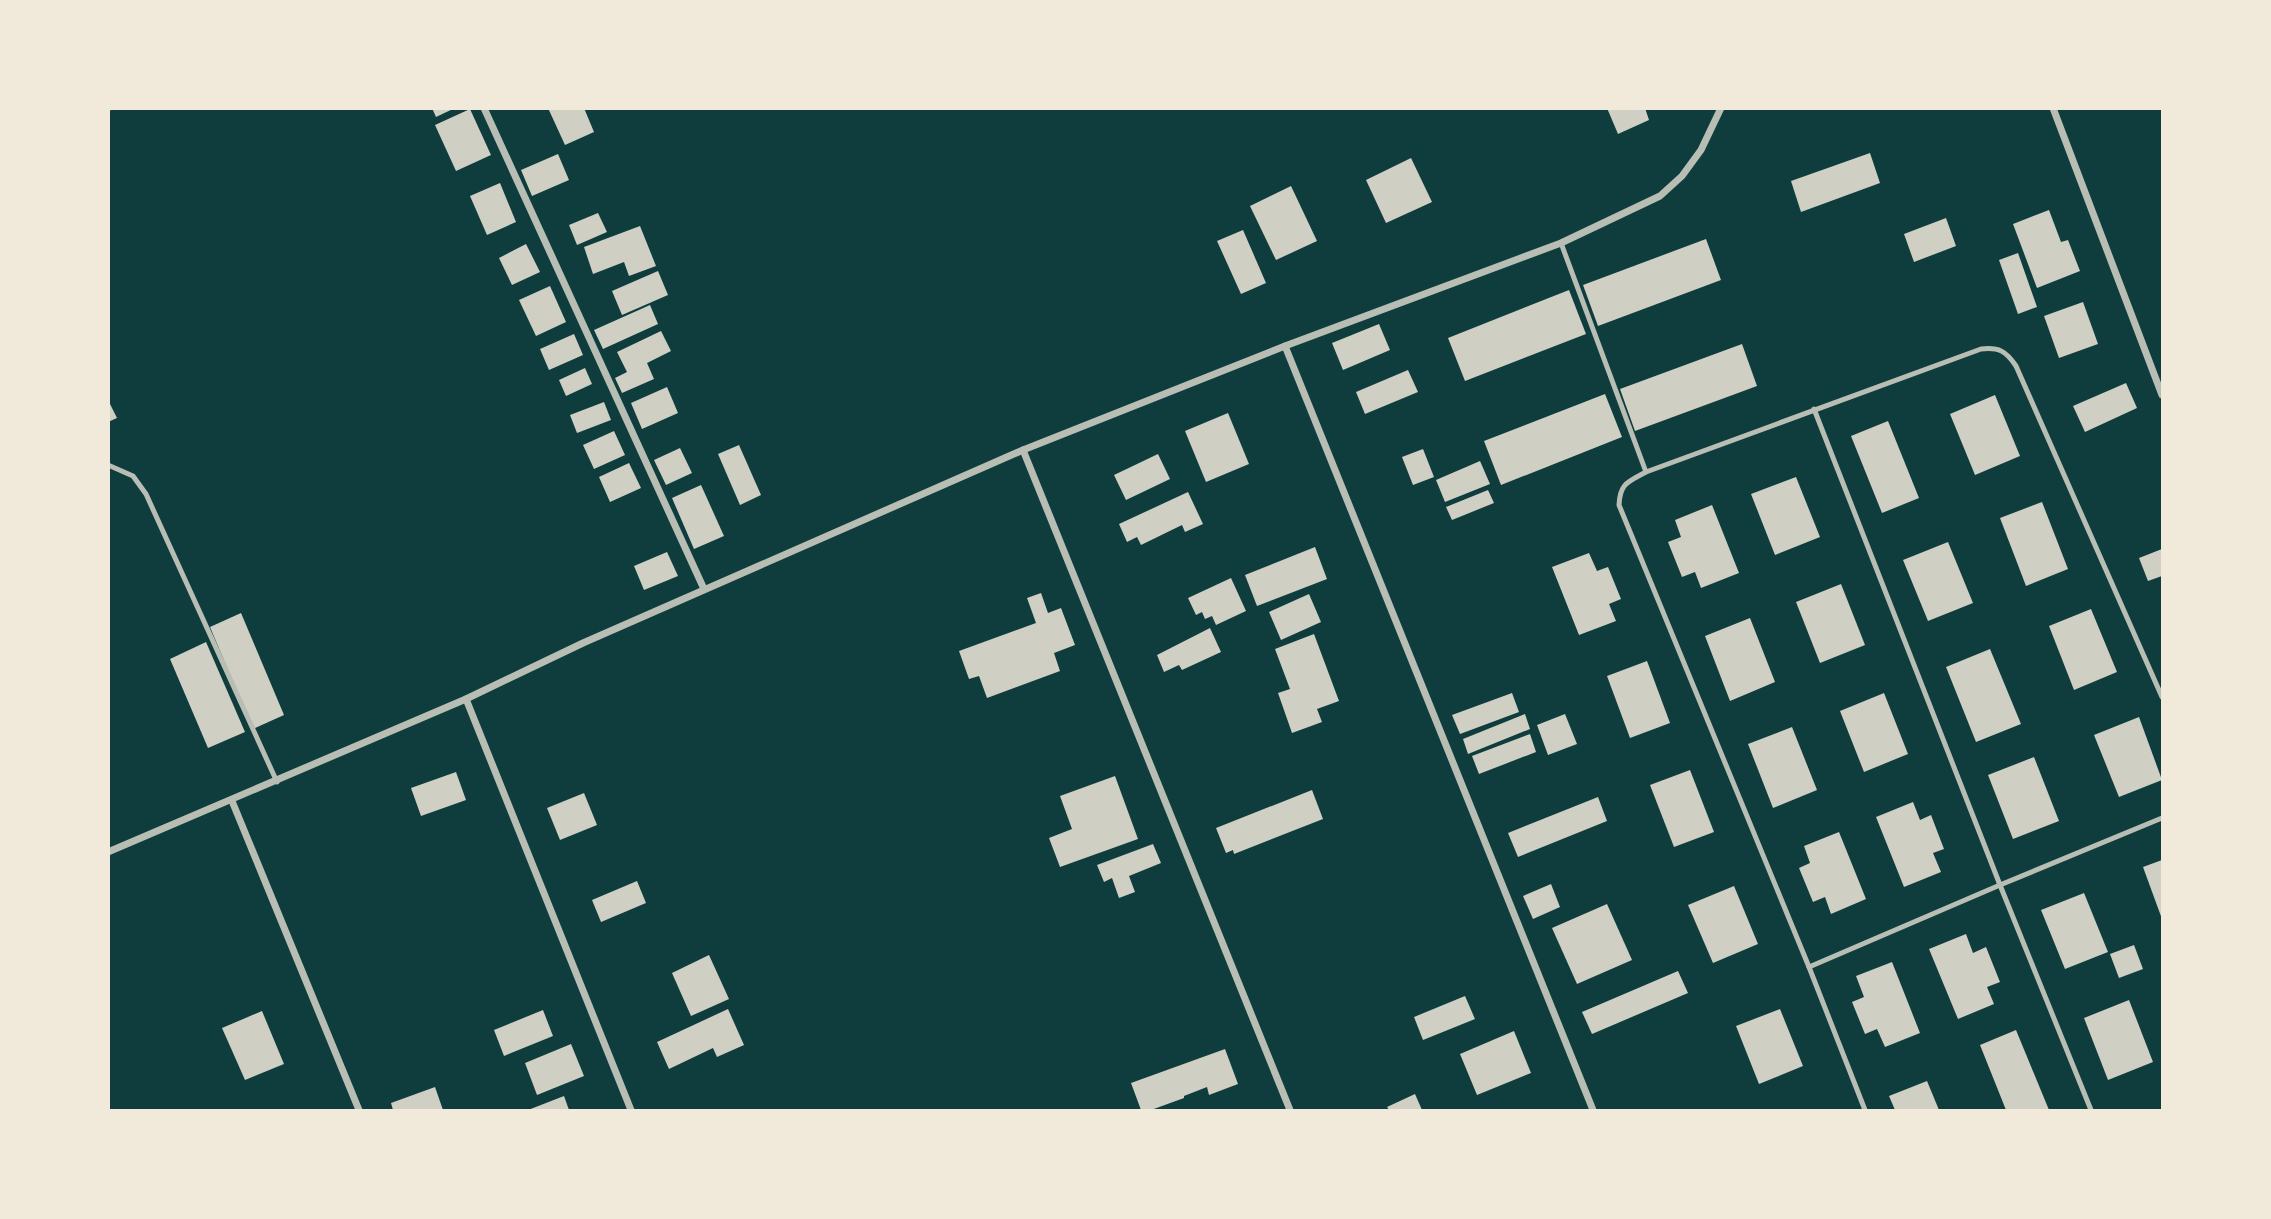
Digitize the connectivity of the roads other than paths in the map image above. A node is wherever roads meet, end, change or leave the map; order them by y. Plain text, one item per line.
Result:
1 (484, 108) edge
2 (1721, 108) edge
3 (2053, 108) edge
4 (1561, 243) junction
5 (1285, 346) junction
6 (2162, 395) edge
7 (1814, 409) junction
8 (1023, 450) junction
9 (108, 465) edge
10 (1646, 472) junction
11 (704, 589) junction
12 (2162, 697) edge
13 (466, 699) junction
14 (277, 782) junction
15 (232, 800) junction
16 (2162, 818) edge
17 (108, 852) edge
18 (2000, 885) junction
19 (1809, 967) junction
20 (359, 1111) edge
21 (631, 1111) edge
22 (1290, 1111) edge
23 (1593, 1111) edge
24 (1865, 1111) edge
25 (2091, 1111) edge

1 - 11 street
2 - 4 street
3 - 6 street
4 - 5 street
4 - 10 lane
5 - 8 street
5 - 23 street
7 - 10 lane
7 - 12 lane
7 - 18 lane
8 - 11 street
8 - 22 street
9 - 14 lane
10 - 19 lane
11 - 13 street
13 - 14 street
13 - 21 street
14 - 15 street
15 - 17 street
15 - 20 street
16 - 18 lane
18 - 19 lane
18 - 25 lane
19 - 24 lane

